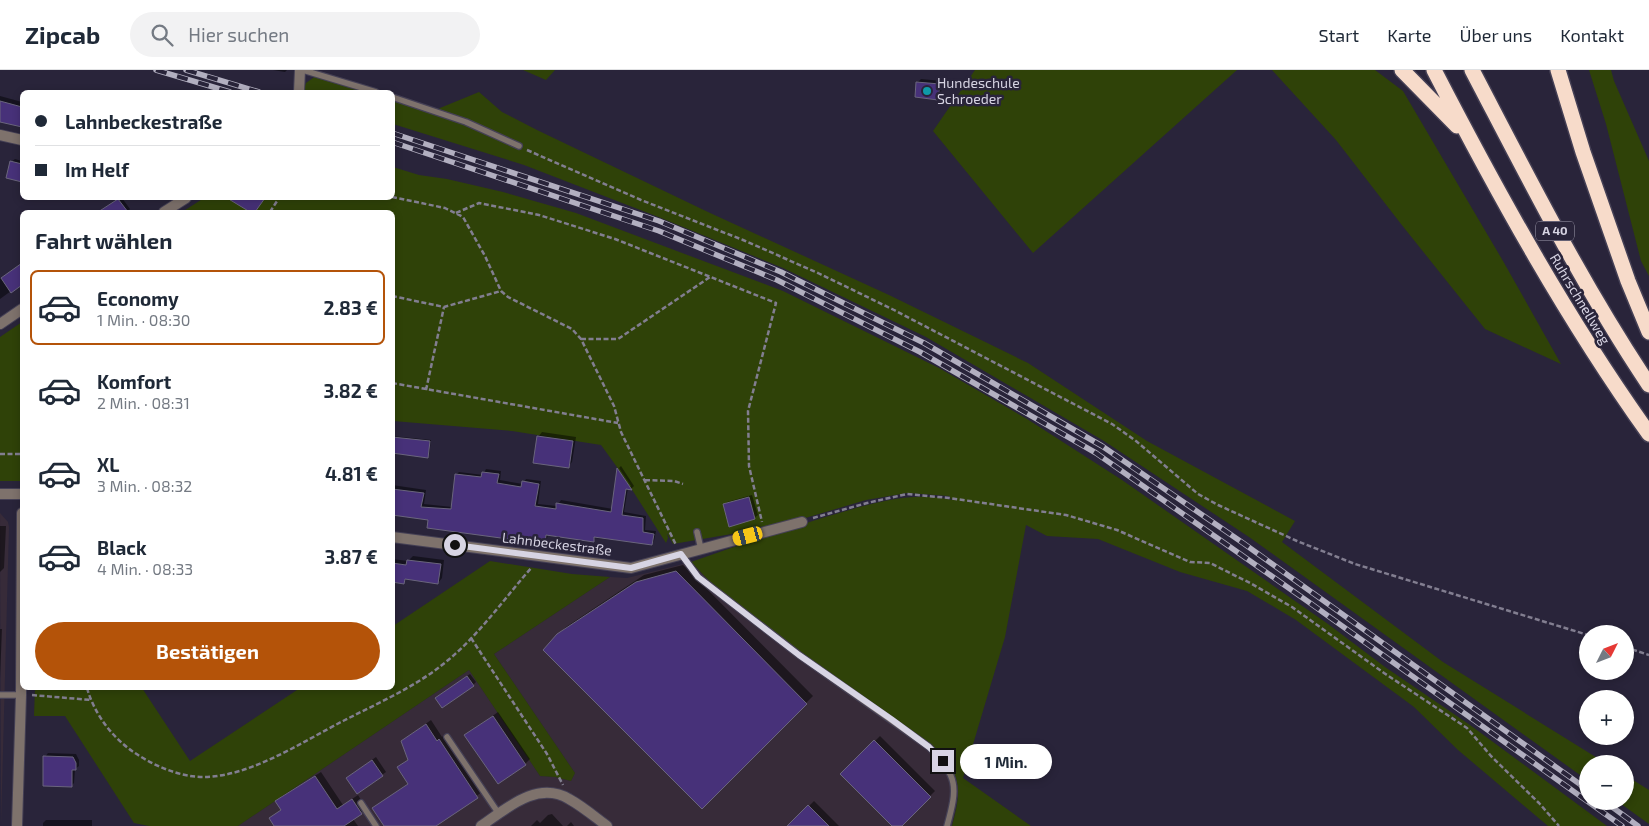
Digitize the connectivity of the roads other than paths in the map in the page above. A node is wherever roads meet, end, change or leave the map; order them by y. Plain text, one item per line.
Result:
1 (302, 70) edge
2 (1402, 70) edge
3 (1434, 70) edge
4 (1472, 70) edge
5 (1558, 70) edge
6 (299, 90) edge
7 (369, 90) edge
8 (395, 98) edge
9 (0, 134) edge
10 (1469, 138) junction
11 (20, 139) edge
12 (519, 146) road end
13 (183, 200) edge
14 (167, 210) edge
15 (20, 310) edge
16 (0, 324) edge
17 (1649, 332) edge
18 (1649, 385) edge
19 (1649, 434) edge
20 (0, 494) edge
21 (20, 494) edge
22 (802, 522) road end
23 (697, 532) dead end
24 (395, 537) edge
25 (701, 549) junction
26 (681, 554) junction
27 (21, 690) edge
28 (0, 695) edge
29 (21, 695) junction
30 (447, 737) dead end
31 (361, 803) dead end
32 (499, 814) junction
33 (17, 826) edge
34 (376, 826) edge
35 (481, 826) edge
36 (607, 826) edge
37 (947, 826) edge

1 - 6 street
1 - 7 lane
2 - 10 highway
3 - 10 highway, Ruhrschnellweg / A 40
4 - 18 highway, Ruhrschnellweg / A 40
5 - 17 highway
8 - 12 lane
9 - 11 street
10 - 19 highway, Ruhrschnellweg / A 40
13 - 14 street
15 - 16 street
20 - 21 street
22 - 25 street, Lahnbeckestraße
23 - 25 lane
24 - 26 street, Lahnbeckestraße
25 - 26 street, Lahnbeckestraße
26 - 37 lane
27 - 29 street
28 - 29 lane
29 - 33 street
30 - 32 lane
31 - 34 lane
32 - 35 street
32 - 36 street

